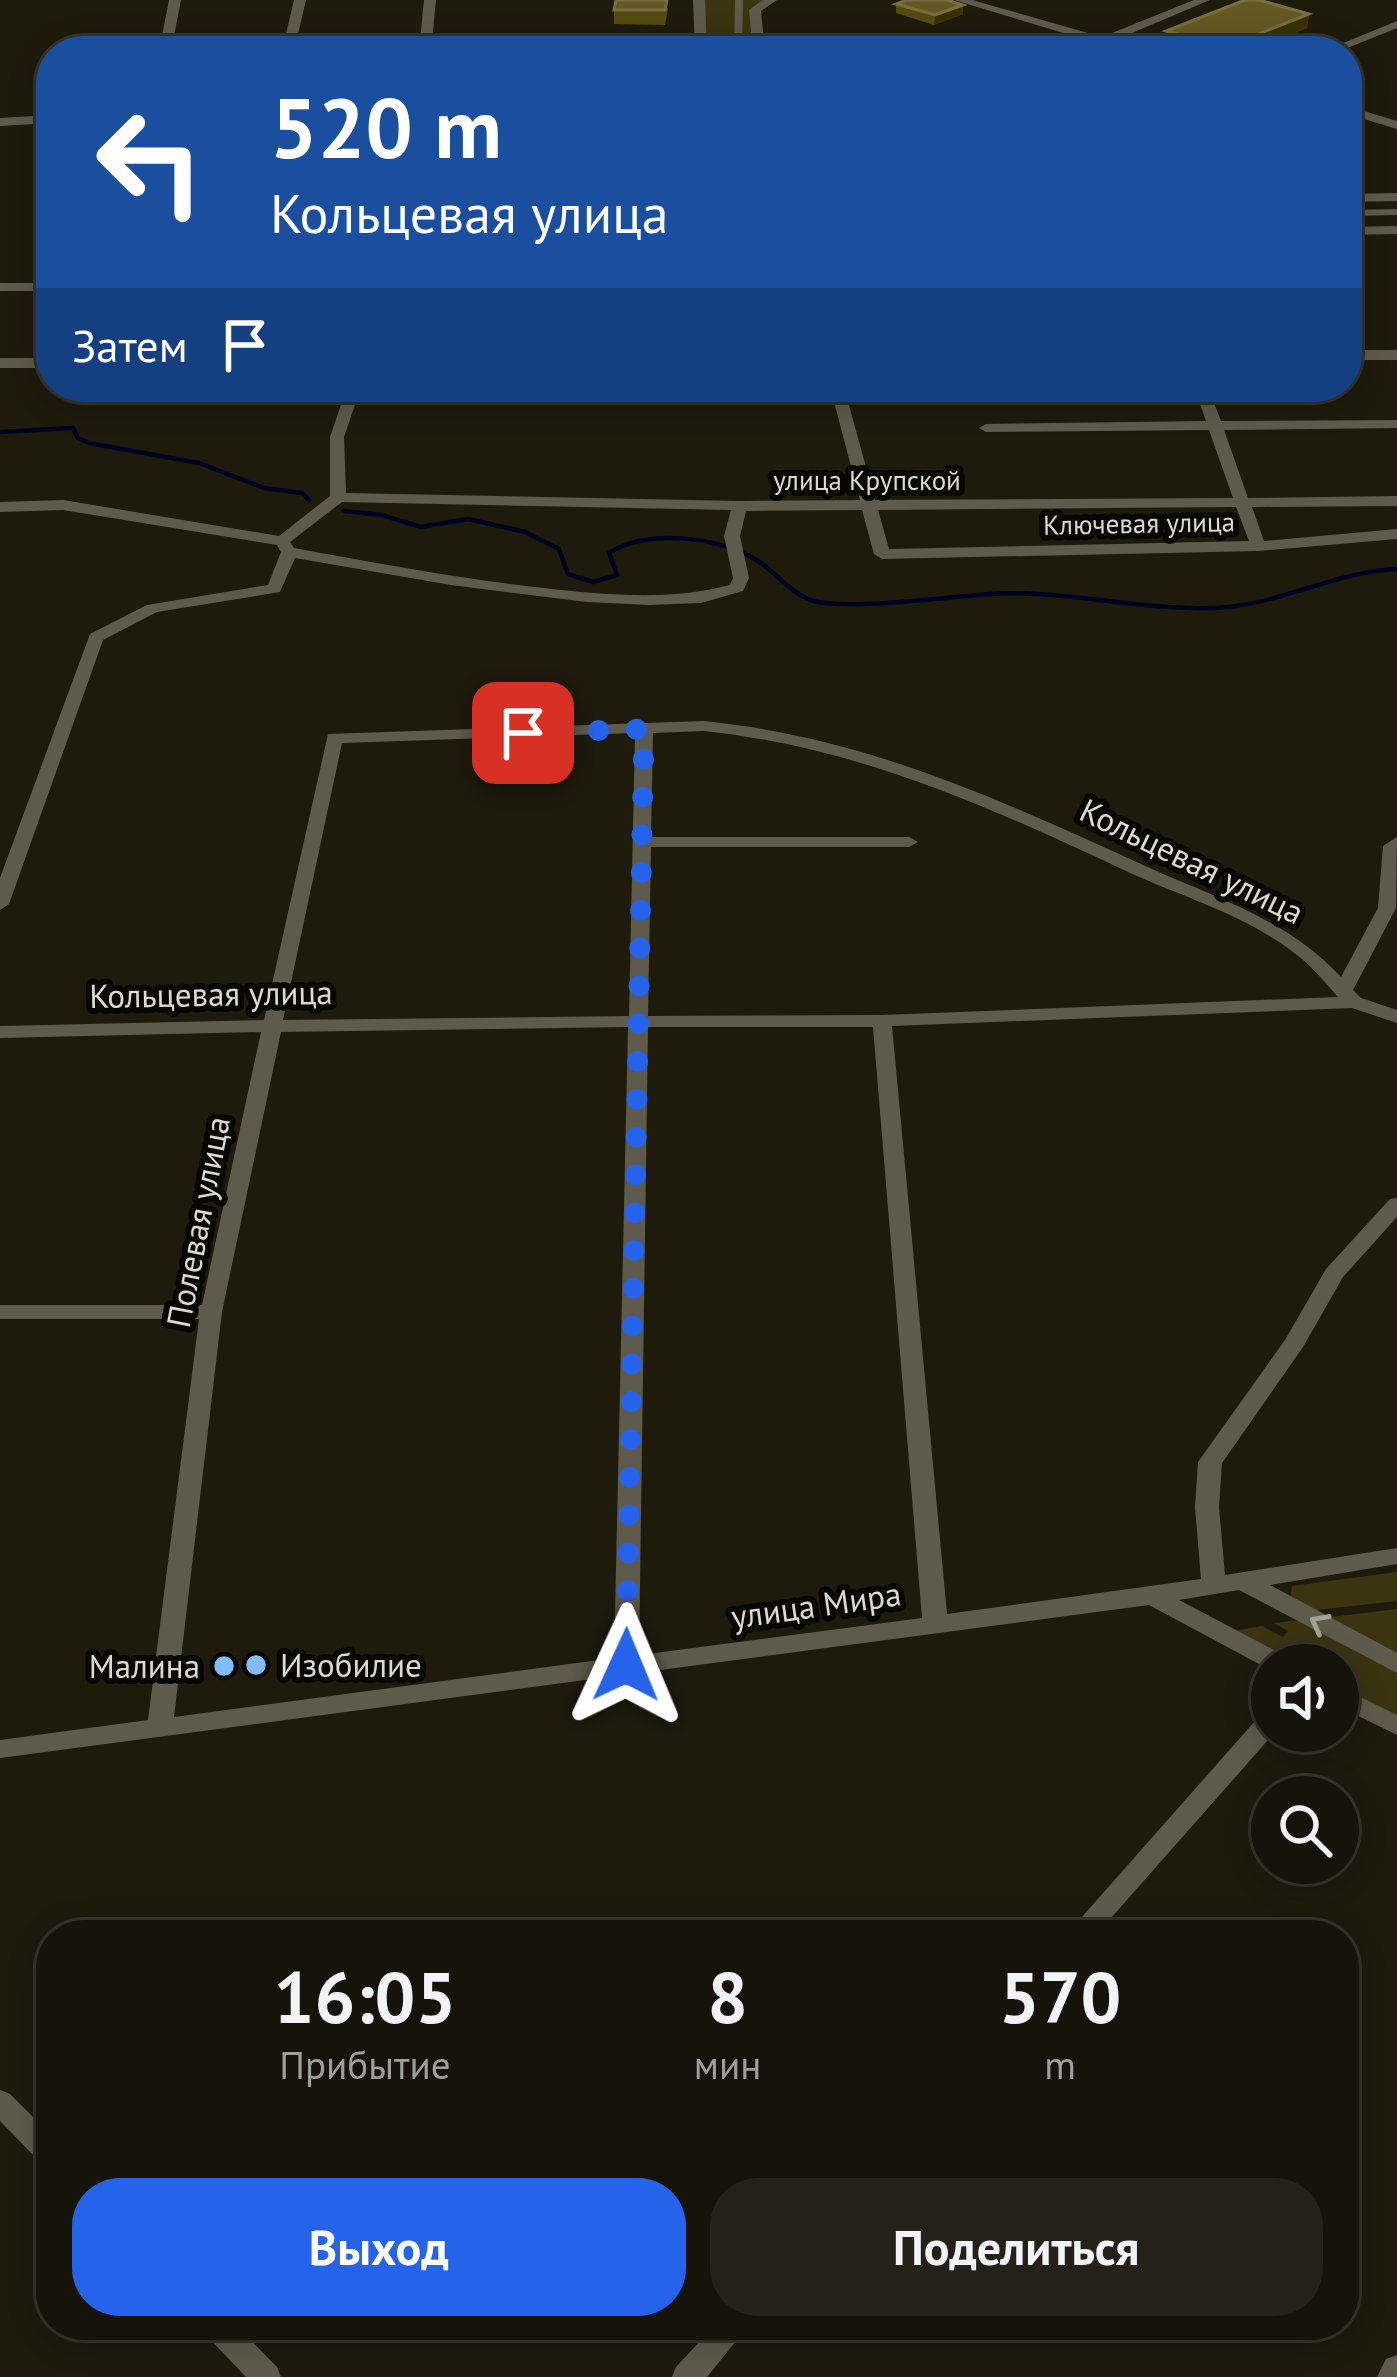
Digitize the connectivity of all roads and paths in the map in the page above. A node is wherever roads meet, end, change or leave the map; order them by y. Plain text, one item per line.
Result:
1 (175, 0) edge
2 (300, 0) edge
3 (430, 0) edge
4 (699, 0) edge
5 (739, 0) edge
6 (771, 0) edge
7 (960, 0) edge
8 (1204, 0) edge
9 (1397, 23) edge
10 (168, 36) edge
11 (292, 36) edge
12 (426, 36) edge
13 (700, 36) edge
14 (738, 36) edge
15 (757, 36) edge
16 (1085, 36) edge
17 (1114, 36) edge
18 (1362, 38) edge
19 (1362, 114) edge
20 (36, 120) edge
21 (0, 122) edge
22 (1397, 125) edge
23 (1397, 197) edge
24 (1362, 198) edge
25 (1397, 212) edge
26 (1362, 213) edge
27 (1397, 230) edge
28 (1362, 231) edge
29 (36, 286) edge
30 (0, 287) edge
31 (1397, 355) edge
32 (1362, 356) edge
33 (0, 363) edge
34 (36, 363) edge
35 (349, 402) edge
36 (840, 402) edge
37 (1206, 402) edge
38 (1397, 424) edge
39 (1213, 427) junction
40 (986, 428) dead end
41 (338, 497) junction
42 (1397, 501) edge
43 (1242, 503) junction
44 (868, 505) junction
45 (740, 506) junction
46 (0, 507) edge
47 (1397, 534) edge
48 (285, 546) junction
49 (1258, 546) junction
50 (644, 729) junction
51 (334, 738) joint
52 (641, 842) junction
53 (909, 842) dead end
54 (1397, 842) edge
55 (0, 904) edge
56 (1349, 996) junction
57 (1397, 1017) edge
58 (882, 1021) junction
59 (639, 1023) junction
60 (271, 1025) junction
61 (0, 1032) edge
62 (1397, 1204) edge
63 (0, 1312) edge
64 (212, 1312) junction
65 (1397, 1556) edge
66 (1242, 1581) junction
67 (1214, 1586) junction
68 (1151, 1596) junction
69 (935, 1622) junction
70 (1251, 1649) edge
71 (1397, 1664) edge
72 (626, 1665) junction
73 (1359, 1706) edge
74 (160, 1725) junction
75 (1397, 1726) edge
76 (1251, 1743) edge
77 (0, 1749) edge
78 (1093, 1920) edge
79 (0, 2102) edge
80 (36, 2139) edge
81 (230, 2340) edge
82 (720, 2340) edge
83 (1397, 2369) edge
84 (266, 2377) edge
85 (687, 2377) edge
86 (1391, 2377) edge

1 - 10 street
2 - 11 street
3 - 12 street
4 - 13 street
5 - 14 street
6 - 15 street
7 - 16 street
8 - 17 street
9 - 18 street
19 - 22 street
20 - 21 street
23 - 24 street
25 - 26 street
27 - 28 street
29 - 30 street
31 - 32 street
33 - 34 street
35 - 41 street
36 - 44 street
37 - 39 street
38 - 39 street
39 - 40 street
39 - 43 street
41 - 45 street, улица Крупской
41 - 48 street
42 - 43 street, улица Крупской
43 - 44 street, улица Крупской
43 - 49 street
44 - 45 street, улица Крупской
44 - 49 street, Ключевая улица
45 - 48 street
46 - 48 street
47 - 49 street, Ключевая улица
48 - 55 street
50 - 51 street, Кольцевая улица
50 - 52 street
50 - 56 street, Кольцевая улица
51 - 60 street, Полевая улица
52 - 53 street
52 - 59 street
54 - 56 street
56 - 57 street
56 - 58 street, Кольцевая улица
58 - 59 street, Кольцевая улица
58 - 69 street
59 - 60 street, Кольцевая улица
59 - 72 street
60 - 61 street, Кольцевая улица
60 - 64 street, Полевая улица
62 - 67 street
63 - 64 street
64 - 74 street, Полевая улица
65 - 66 street, улица Мира
66 - 67 street, улица Мира
71 -> 66 street
67 - 68 street, улица Мира
68 - 69 street, улица Мира
68 - 70 street
69 - 72 street, улица Мира
72 - 74 street, улица Мира
73 - 75 street
74 - 77 street, улица Мира
76 - 78 street
79 - 80 street
81 - 84 street
82 - 85 street
83 - 86 street

